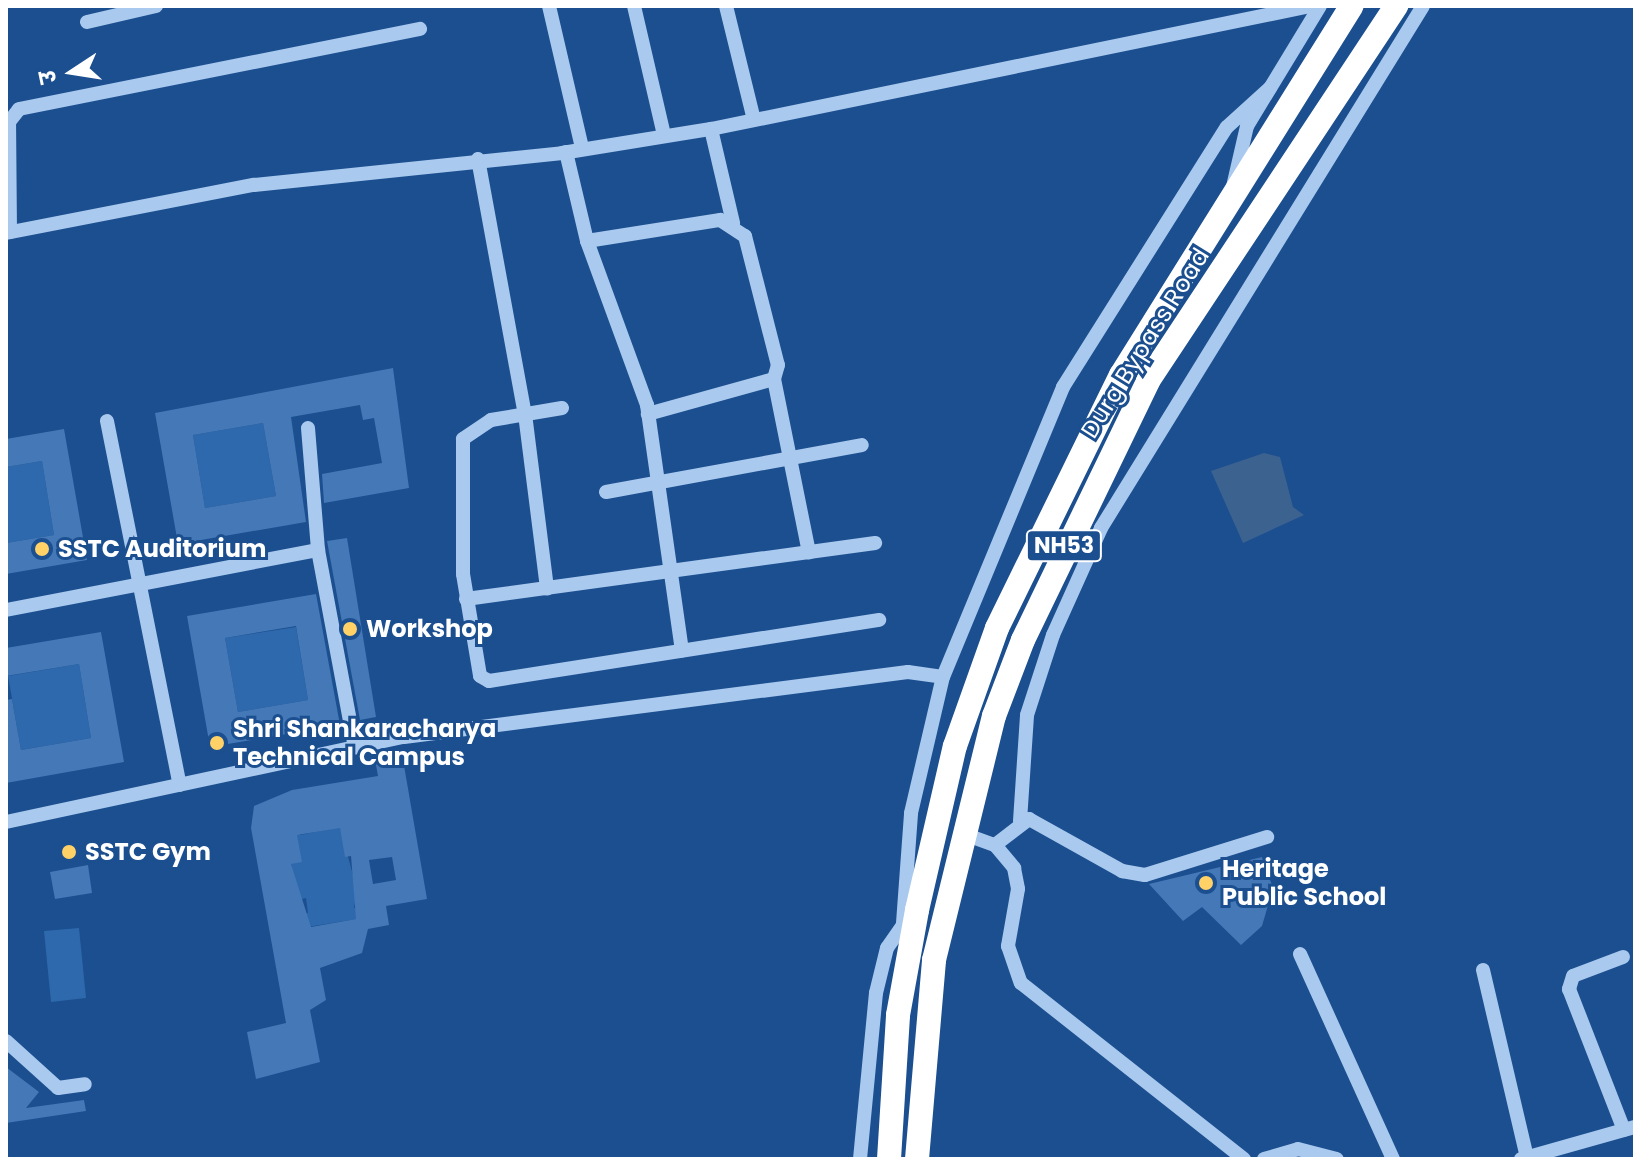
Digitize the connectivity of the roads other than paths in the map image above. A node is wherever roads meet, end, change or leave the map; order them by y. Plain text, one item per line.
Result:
1 (156, 6) edge
2 (549, 6) edge
3 (634, 6) edge
4 (726, 6) edge
5 (1310, 6) edge
6 (1320, 6) edge
7 (1352, 6) edge
8 (1396, 6) edge
9 (1423, 6) edge
10 (87, 22) dead end
11 (420, 29) dead end
12 (1270, 88) junction
13 (754, 120) junction
14 (711, 129) junction
15 (664, 135) junction
16 (582, 148) junction
17 (566, 152) junction
18 (478, 159) junction
19 (1231, 201) junction
20 (733, 223) junction
21 (8, 233) edge
22 (587, 241) junction
23 (774, 379) junction
24 (562, 408) dead end
25 (525, 414) junction
26 (648, 414) junction
27 (107, 421) dead end
28 (308, 428) dead end
29 (862, 445) dead end
30 (790, 458) junction
31 (659, 481) junction
32 (606, 492) dead end
33 (875, 543) dead end
34 (318, 550) junction
35 (809, 553) junction
36 (671, 572) junction
37 (141, 586) junction
38 (547, 589) junction
39 (466, 599) junction
40 (6, 610) edge
41 (879, 620) dead end
42 (682, 651) junction
43 (943, 677) junction
44 (355, 748) junction
45 (180, 785) junction
46 (1020, 821) junction
47 (6, 822) edge
48 (964, 834) junction
49 (1267, 837) dead end
50 (995, 845) junction
51 (910, 916) junction
52 (1300, 954) dead end
53 (1623, 957) dead end
54 (1483, 970) dead end
55 (6, 1041) edge
56 (85, 1084) dead end
57 (1629, 1129) edge
58 (1524, 1158) edge
59 (860, 1159) edge
60 (889, 1159) edge
61 (917, 1159) edge
62 (1244, 1159) edge
63 (1264, 1159) edge
64 (1337, 1159) edge
65 (1393, 1159) edge

1 - 10 street
2 - 16 street
3 - 15 street
4 - 13 street
5 - 13 street
6 - 12 street
7 - 19 highway, Durg Bypass Road / NH53
8 - 48 highway, Durg Bypass Road / NH53
9 - 46 street
11 - 21 street
12 - 19 street
12 - 43 street
13 - 14 street
14 - 15 street
14 - 20 street
15 - 16 street
16 - 17 street
17 - 18 street
17 - 22 street
18 - 21 street
18 - 25 street
19 - 51 highway, Durg Bypass Road / NH53
20 - 22 street
20 - 23 street
22 - 26 street
23 - 26 street
23 - 30 street
24 - 25 street
25 - 38 street
25 - 39 street
26 - 31 street
27 - 37 street
28 - 34 street
29 - 30 street
30 - 31 street
30 - 35 street
31 - 32 street
31 - 36 street
33 - 35 street
34 - 37 street
34 - 44 street
35 - 36 street
36 - 38 street
36 - 42 street
37 - 40 street
37 - 45 street
38 - 39 street
39 - 42 street
41 - 42 street
43 - 44 street
43 - 51 street
44 - 45 street
45 - 47 street
46 - 49 street
46 - 50 street
48 - 50 street
48 - 61 highway, Durg Bypass Road / NH53
50 - 62 street
51 - 59 street
51 - 60 highway, Durg Bypass Road / NH53
52 - 65 street
53 - 57 street
54 - 58 street
55 - 56 street
57 - 58 street
63 - 64 street

